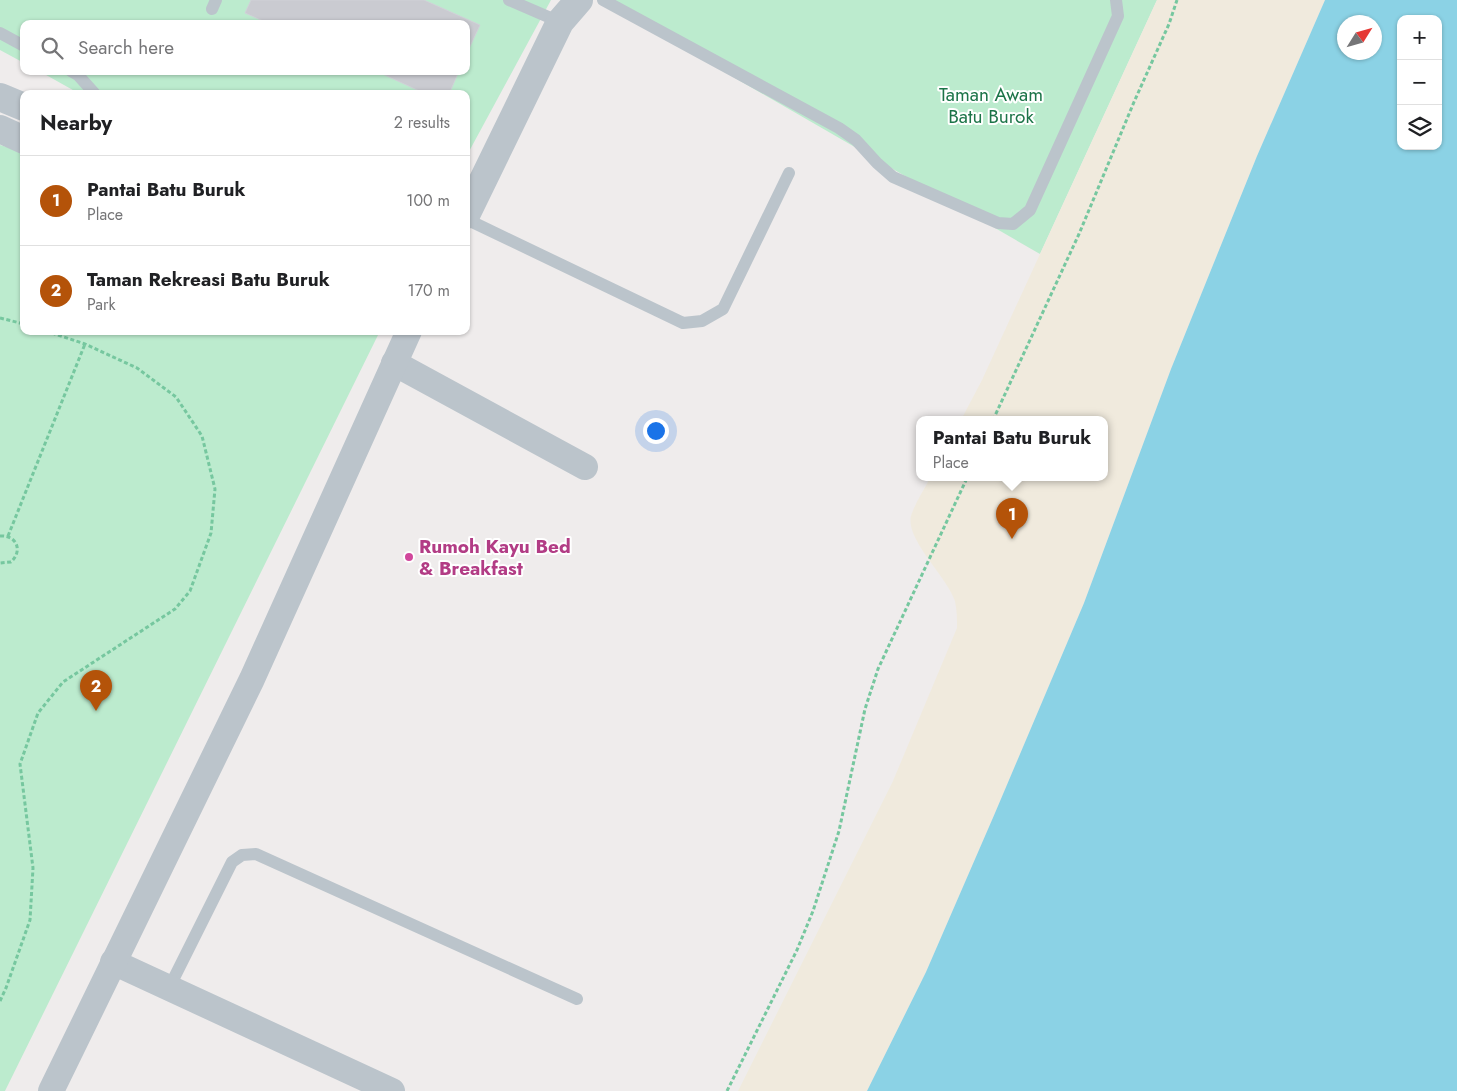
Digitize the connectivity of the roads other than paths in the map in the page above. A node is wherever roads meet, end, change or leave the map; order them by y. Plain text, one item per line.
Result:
1 (508, 0) edge
2 (579, 0) edge
3 (603, 0) edge
4 (1116, 0) edge
5 (560, 22) junction
6 (0, 33) edge
7 (20, 44) edge
8 (78, 75) edge
9 (91, 90) edge
10 (0, 97) edge
11 (20, 105) edge
12 (0, 129) edge
13 (20, 138) edge
14 (789, 173) dead end
15 (470, 207) edge
16 (470, 221) edge
17 (407, 335) edge
18 (394, 363) junction
19 (585, 467) dead end
20 (113, 962) junction
21 (169, 988) junction
22 (577, 998) dead end
23 (50, 1091) edge
24 (392, 1091) edge

1 - 5 lane
2 - 5 street
3 - 4 lane
5 - 15 street
6 - 7 lane
8 - 9 lane
10 - 11 street
12 - 13 street
14 - 16 lane
17 - 18 street
18 - 19 street
18 - 20 street
20 - 21 street
20 - 23 street
21 - 22 lane
21 - 24 street

